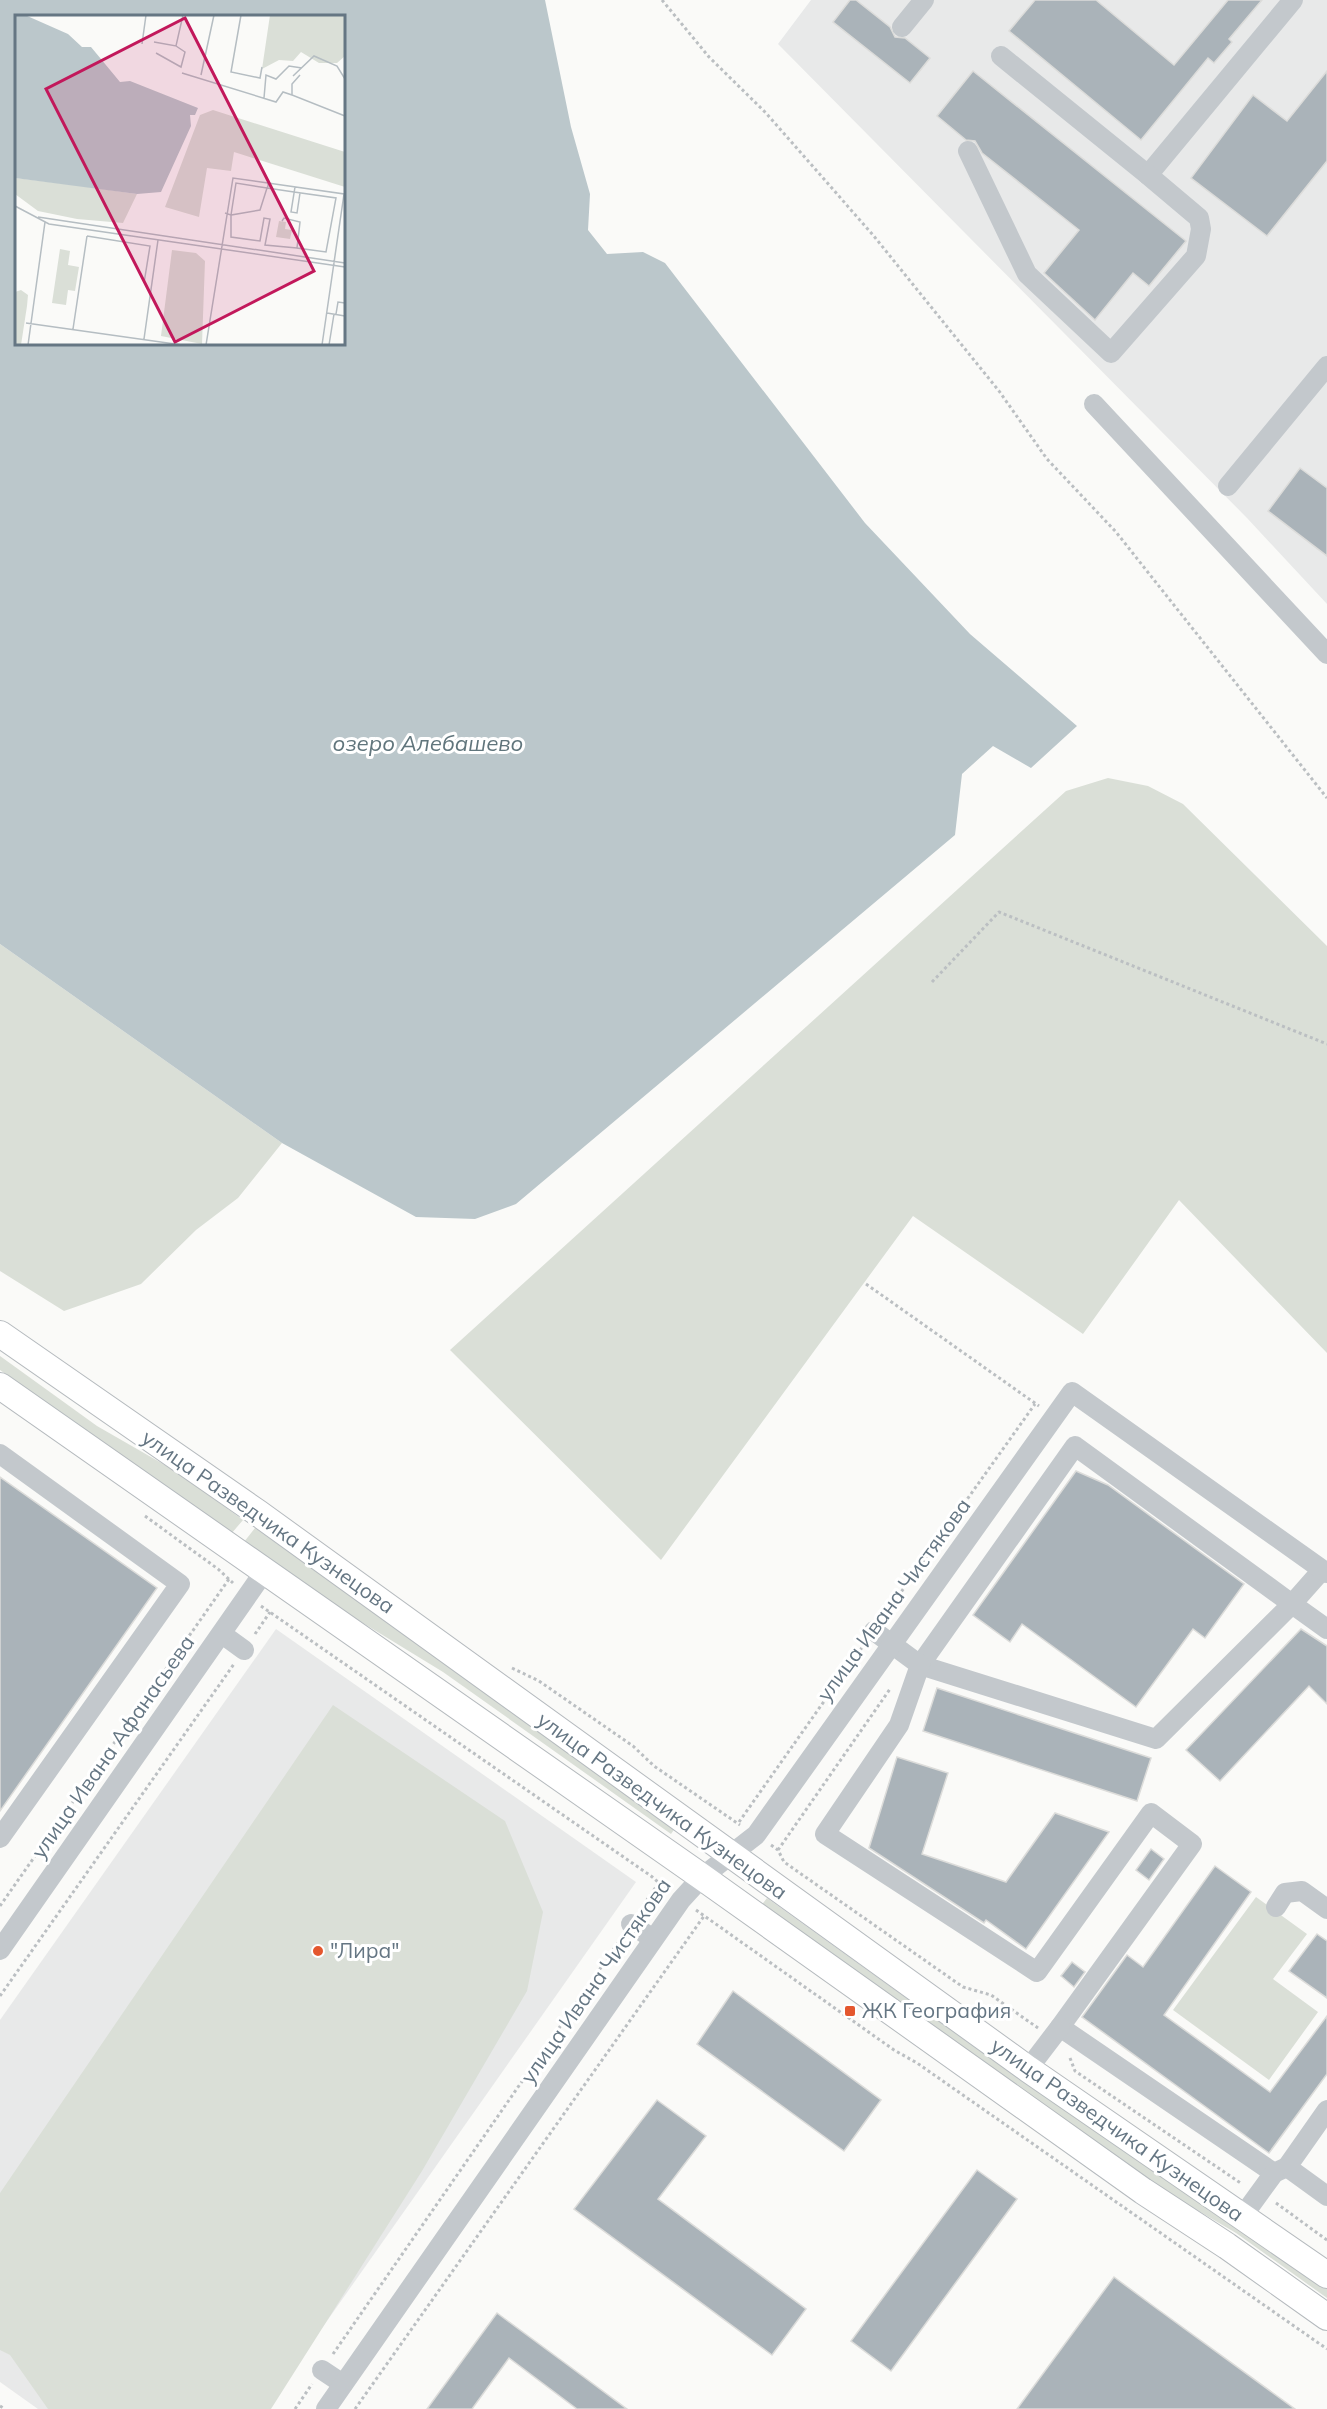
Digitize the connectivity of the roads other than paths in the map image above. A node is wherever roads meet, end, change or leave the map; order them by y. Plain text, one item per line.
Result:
1 (924, 0) edge
2 (1293, 0) edge
3 (902, 27) dead end
4 (1001, 56) dead end
5 (968, 151) dead end
6 (1148, 175) junction
7 (1327, 366) edge
8 (1094, 404) dead end
9 (1228, 486) dead end
10 (1327, 654) edge
11 (0, 1334) edge
12 (0, 1386) edge
13 (0, 1454) edge
14 (1324, 1571) edge
15 (264, 1572) junction
16 (1292, 1604) junction
17 (1327, 1629) edge
18 (874, 1631) road end
19 (222, 1634) junction
20 (892, 1644) junction
21 (244, 1650) road end
22 (920, 1665) junction
23 (0, 1838) edge
24 (729, 1856) junction
25 (702, 1877) junction
26 (1276, 1907) dead end
27 (1327, 1909) edge
28 (631, 1924) road end
29 (653, 1939) junction
30 (0, 1950) edge
31 (1056, 2032) junction
32 (1028, 2069) junction
33 (1327, 2110) edge
34 (1281, 2170) junction
35 (1327, 2196) edge
36 (1242, 2217) junction
37 (1327, 2275) edge
38 (1327, 2318) edge
39 (322, 2370) road end
40 (343, 2384) junction
41 (326, 2409) edge

1 - 3 street
2 - 6 street
4 - 6 street
5 - 6 street
7 - 9 street
8 - 10 street
11 - 24 main road, улица Разведчика Кузнецова
12 - 15 main road, улица Разведчика Кузнецова
13 - 23 street
14 - 16 street
14 - 20 street, улица Ивана Чистякова
15 - 19 street, улица Ивана Афанасьева
15 - 25 main road, улица Разведчика Кузнецова
16 - 17 street
16 - 22 street
16 - 22 street
18 - 20 street
19 - 21 street
19 - 30 street, улица Ивана Афанасьева
20 - 22 street
20 - 24 street, улица Ивана Чистякова
22 - 31 street
24 - 25 street, улица Ивана Чистякова
24 - 32 main road, улица Разведчика Кузнецова
25 - 29 street, улица Ивана Чистякова
25 - 38 main road, улица Разведчика Кузнецова
26 - 27 street
28 - 29 street
29 - 40 street, улица Ивана Чистякова
31 - 32 street
31 - 34 street
32 - 36 main road, улица Разведчика Кузнецова
33 - 34 street
34 - 35 street
34 - 36 street
36 - 37 main road, улица Разведчика Кузнецова
39 - 40 street
40 - 41 street, улица Ивана Чистякова

